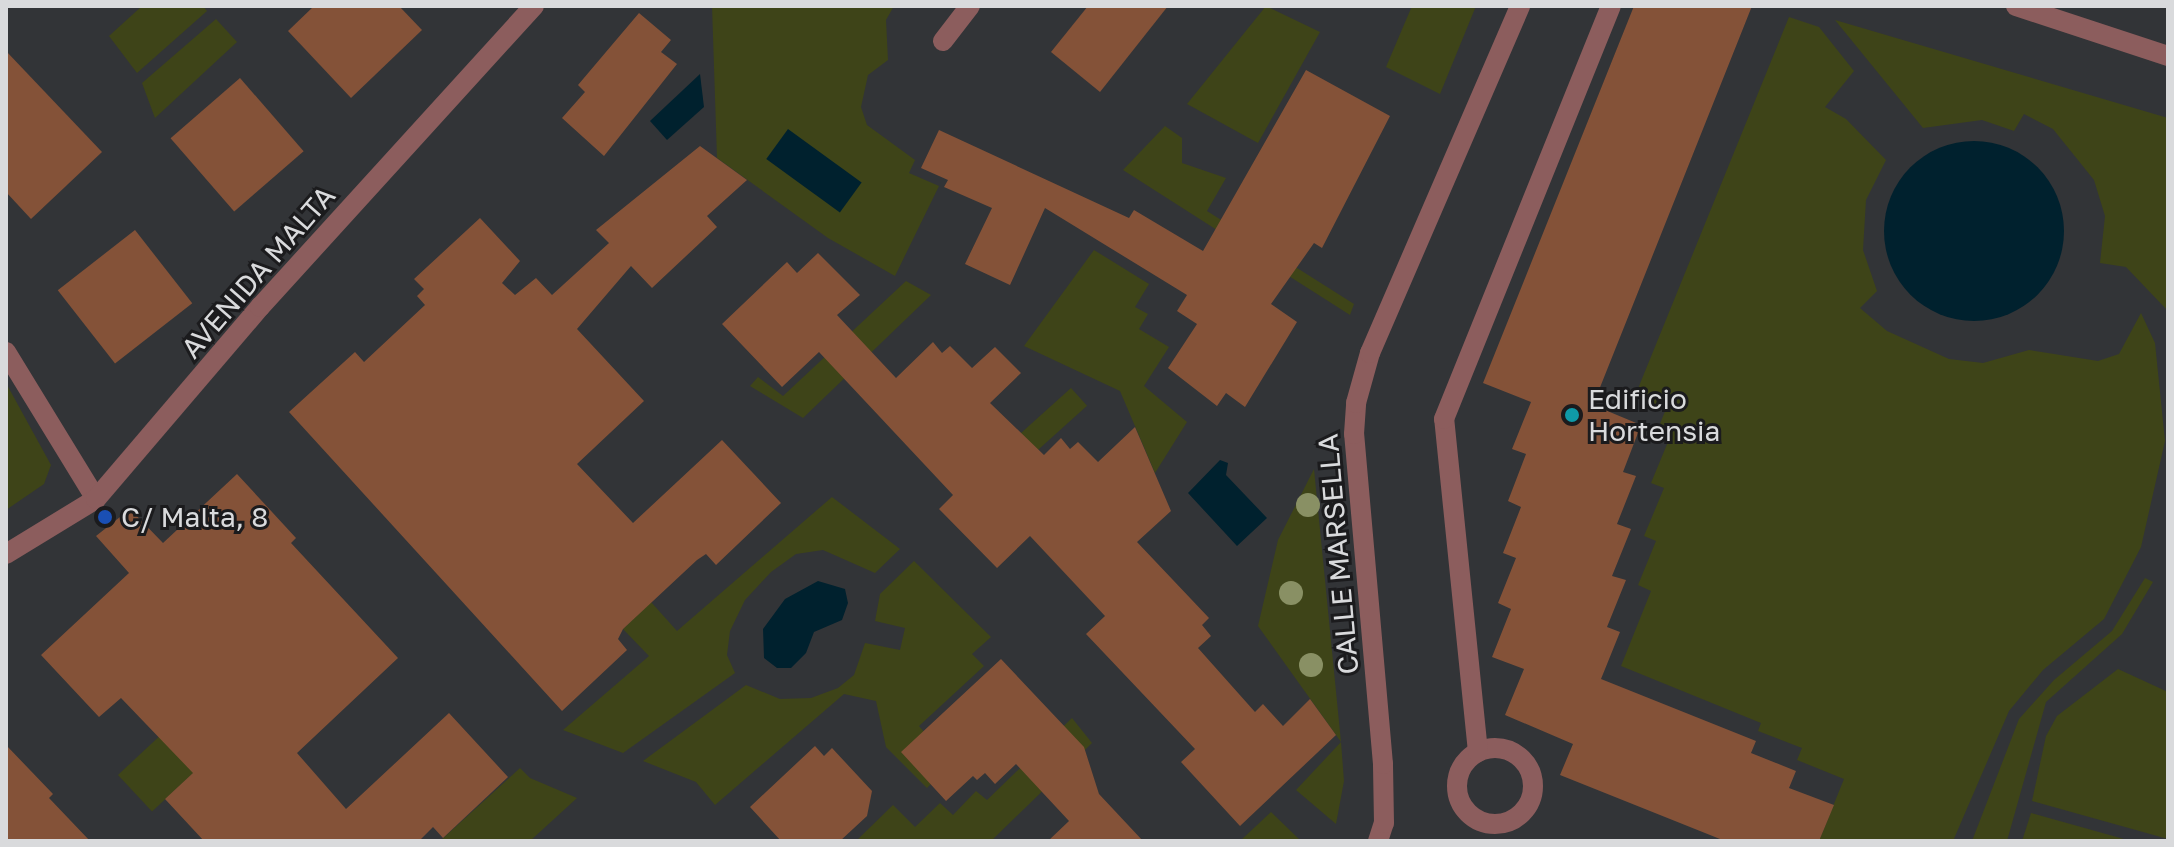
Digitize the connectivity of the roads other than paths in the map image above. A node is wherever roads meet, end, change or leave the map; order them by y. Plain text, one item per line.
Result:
1 (534, 6) edge
2 (970, 6) edge
3 (1520, 6) edge
4 (1611, 6) edge
5 (2016, 6) edge
6 (943, 41) dead end
7 (2168, 56) edge
8 (6, 352) edge
9 (96, 499) junction
10 (6, 554) edge
11 (1478, 752) dead end
12 (1378, 841) edge

1 - 9 street, AVENIDA MALTA
2 - 6 street
3 - 12 street, CALLE MARSELLA
4 - 11 street
5 - 7 street
8 - 9 street
9 - 10 street, AVENIDA MALTA

